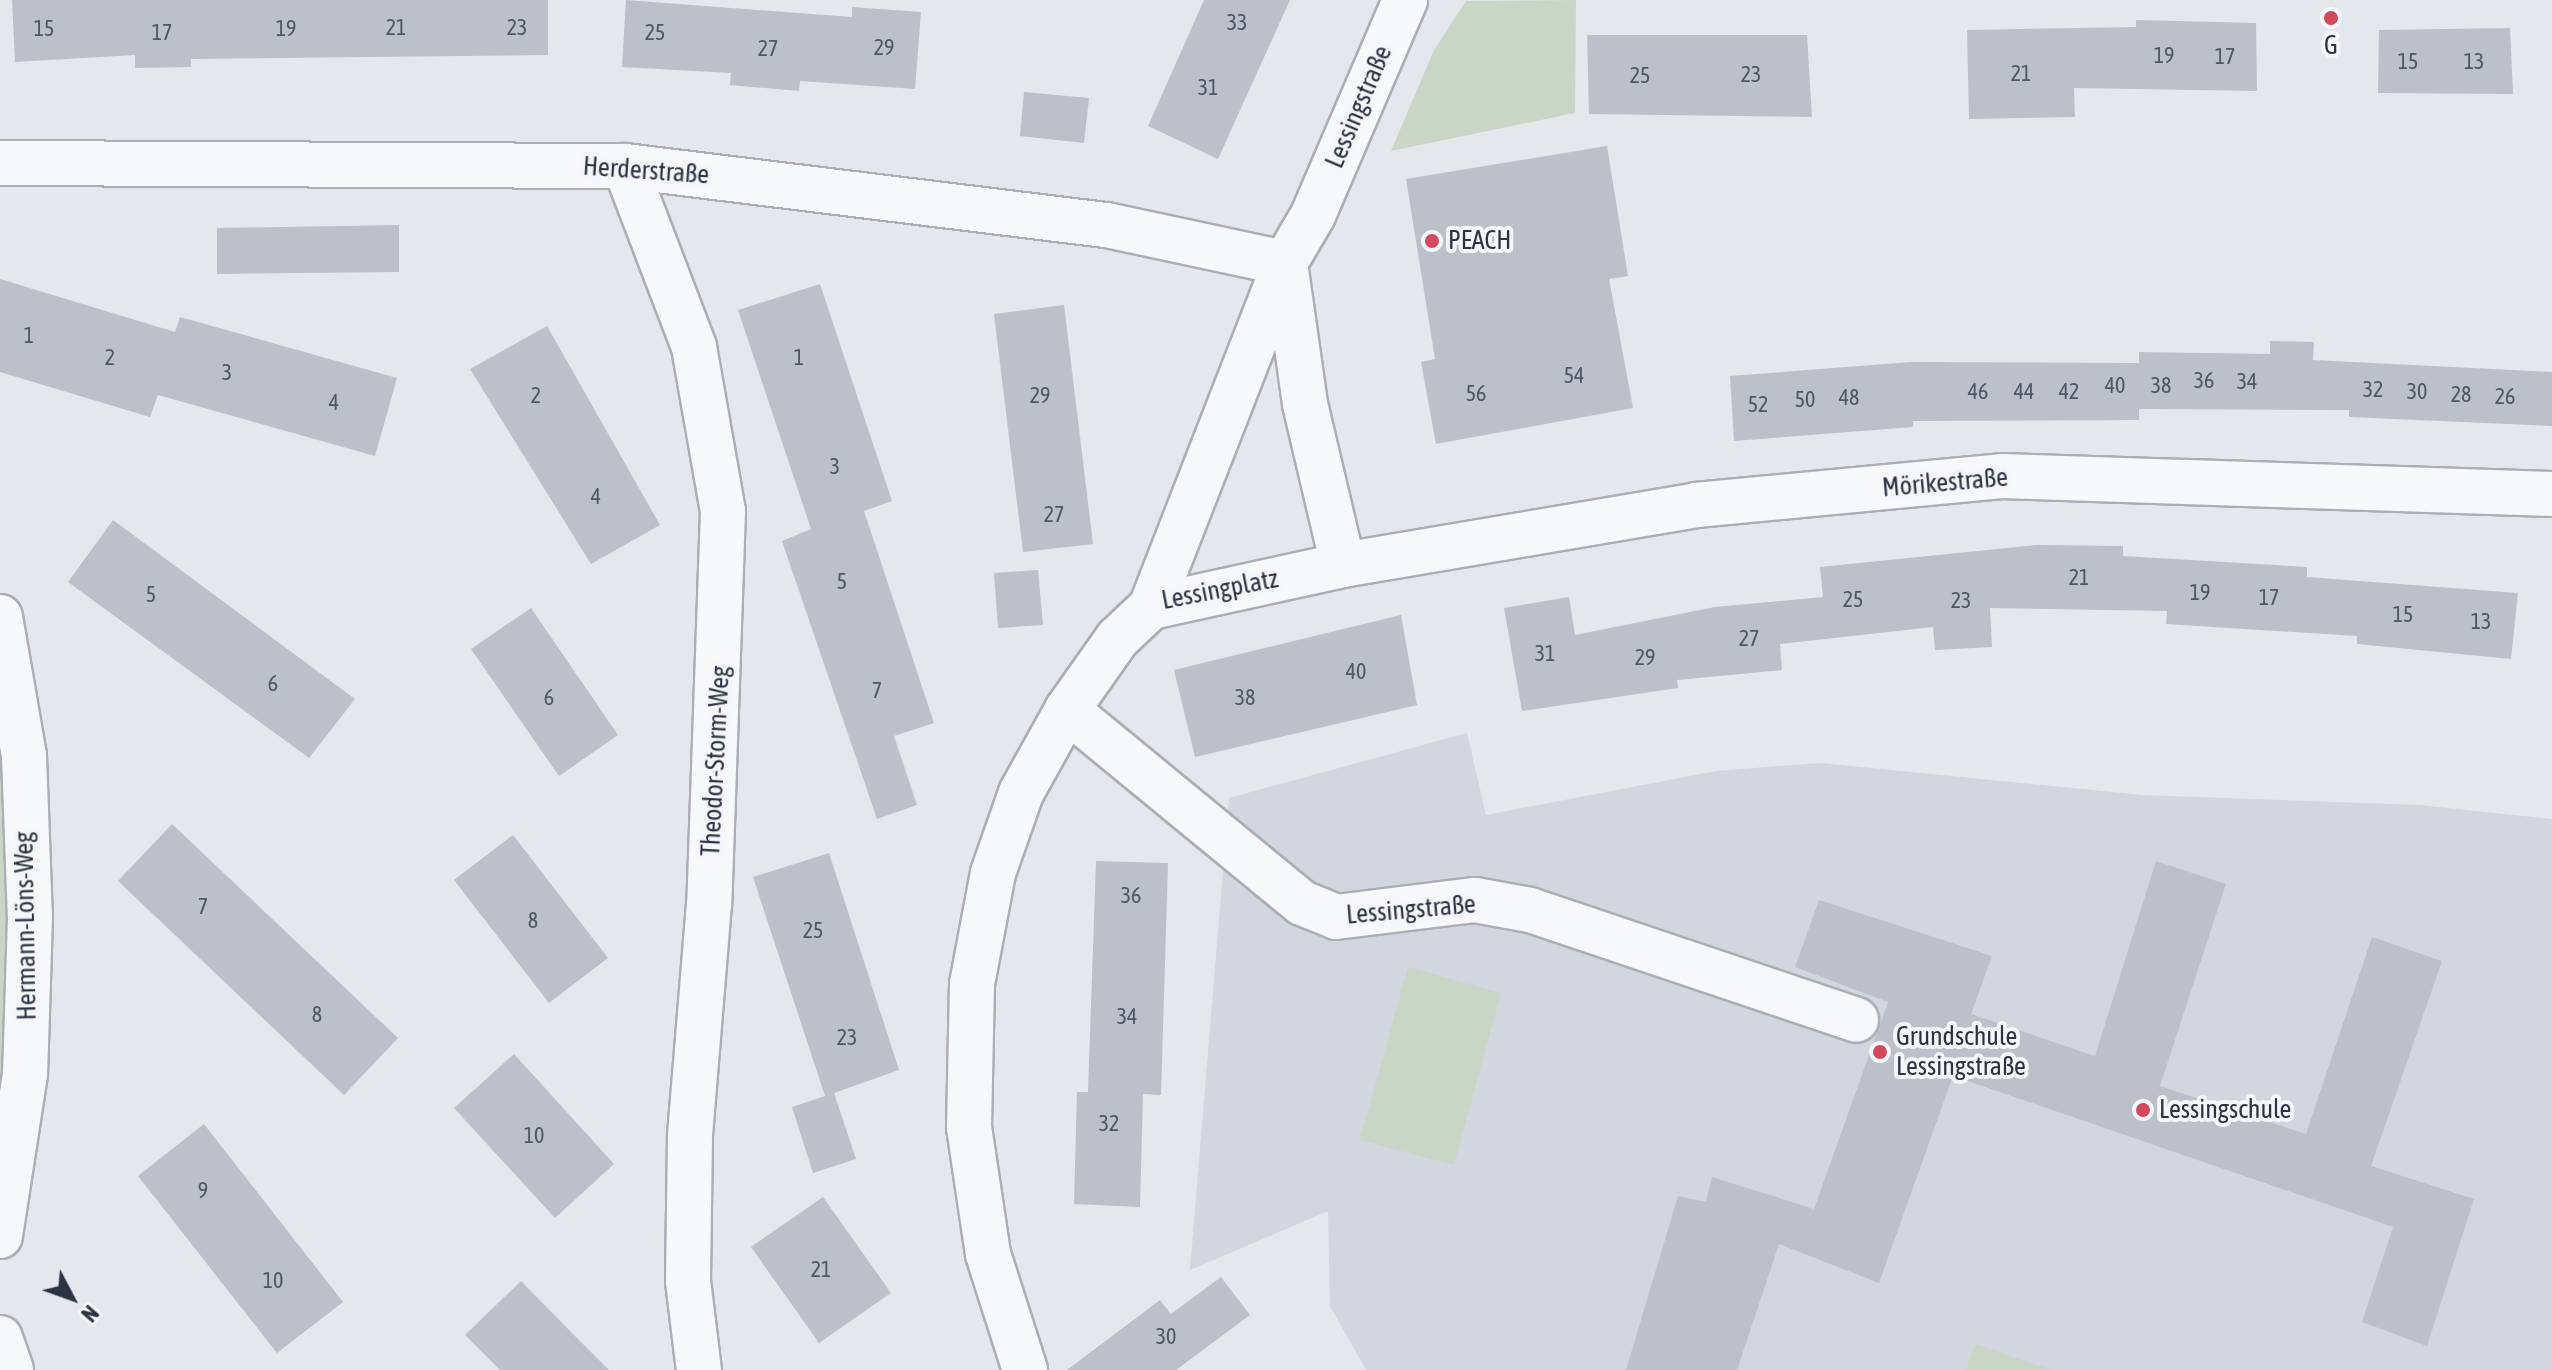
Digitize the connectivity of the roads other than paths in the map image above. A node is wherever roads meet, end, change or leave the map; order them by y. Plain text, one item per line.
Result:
1 (1405, 0) edge
2 (0, 163) edge
3 (625, 166) junction
4 (1313, 215) joint
5 (1285, 263) junction
6 (2552, 494) edge
7 (1343, 565) junction
8 (1151, 607) junction
9 (0, 617) edge
10 (1067, 710) junction
11 (1856, 1020) dead end
12 (0, 1236) edge
13 (0, 1338) edge
14 (11, 1370) edge
15 (699, 1370) edge
16 (1025, 1370) edge

1 - 4 street, Lessingstraße
2 - 3 street, Herderstraße
3 - 5 street, Herderstraße
3 - 15 street, Theodor-Storm-Weg
4 - 5 street, Lessingplatz
5 - 7 street
5 - 8 street, Lessingplatz
6 - 7 street, Mörikestraße
7 - 8 street, Lessingplatz
8 - 10 street
9 - 12 street, Hermann-Löns-Weg
10 - 11 street, Lessingstraße
10 - 16 street
13 - 14 street

